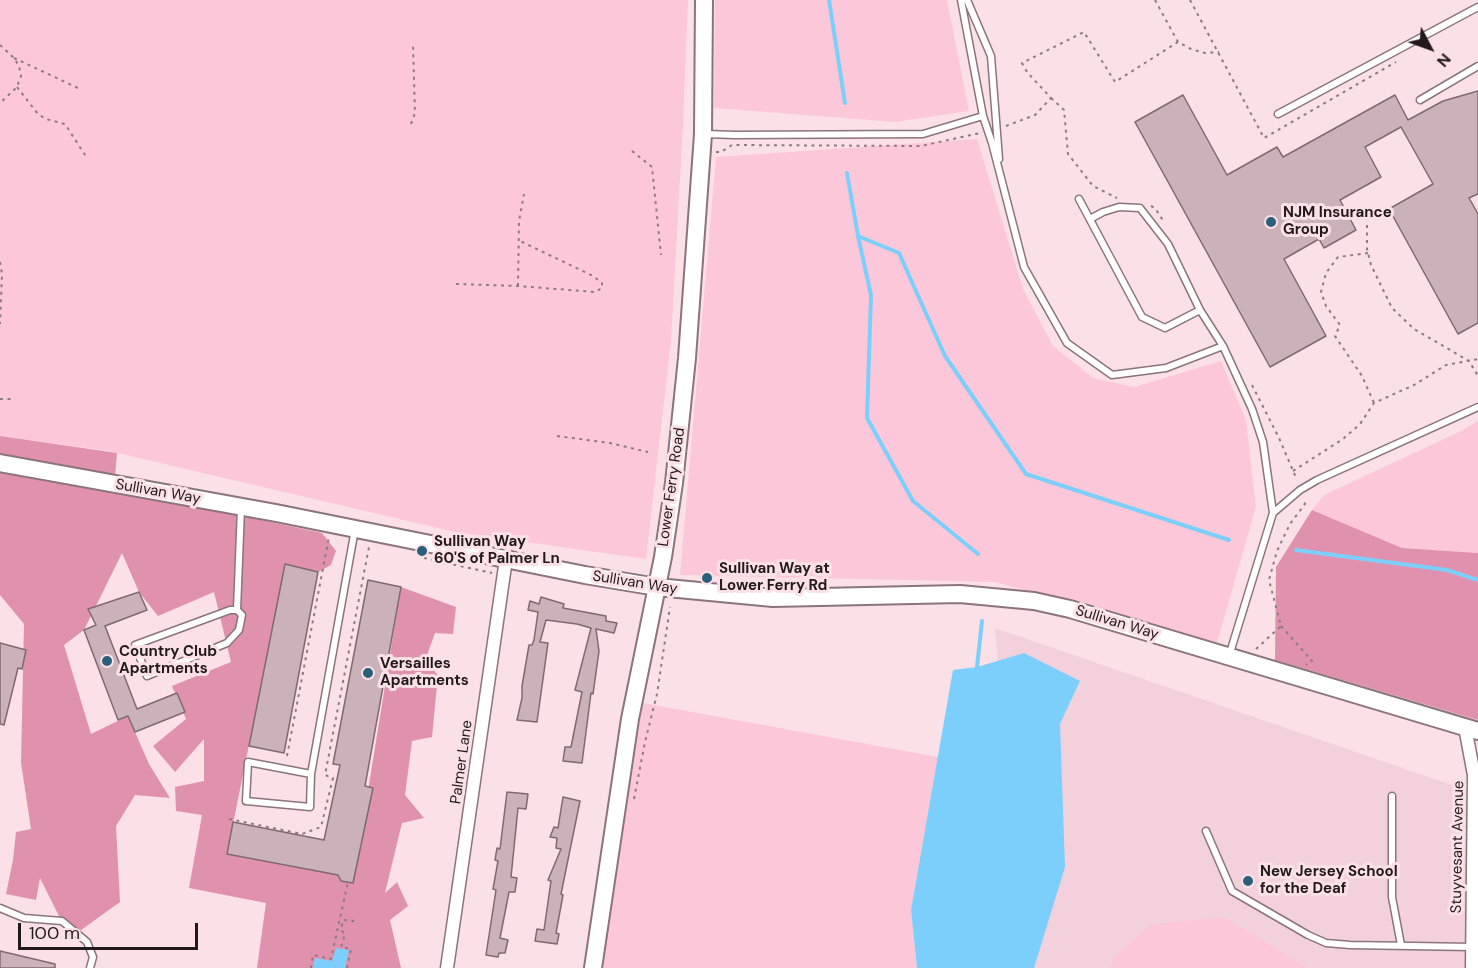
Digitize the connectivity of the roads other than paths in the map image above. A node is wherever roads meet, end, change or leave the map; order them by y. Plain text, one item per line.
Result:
1 (704, 0) edge
2 (961, 0) edge
3 (967, 0) edge
4 (1478, 7) edge
5 (1478, 66) edge
6 (1420, 100) dead end
7 (1278, 114) dead end
8 (982, 116) junction
9 (703, 134) junction
10 (1000, 175) junction
11 (1079, 199) dead end
12 (1090, 219) junction
13 (1200, 310) junction
14 (1223, 346) junction
15 (1478, 407) edge
16 (0, 462) edge
17 (241, 507) junction
18 (1273, 513) junction
19 (355, 528) junction
20 (505, 567) junction
21 (657, 587) junction
22 (237, 610) junction
23 (1228, 656) junction
24 (1472, 729) edge
25 (311, 774) junction
26 (1392, 796) dead end
27 (1206, 831) dead end
28 (0, 908) edge
29 (1401, 945) junction
30 (1472, 947) junction
31 (90, 968) edge
32 (447, 968) edge
33 (593, 968) edge
34 (1472, 968) edge

1 - 9 main road, Lower Ferry Road
2 - 8 lane
3 - 10 lane
4 - 7 lane
5 - 6 lane
8 - 9 lane
8 - 10 lane
9 - 21 main road, Lower Ferry Road
10 - 14 lane
11 - 12 lane
12 - 13 lane
12 - 13 lane
13 - 14 lane
14 - 18 lane
15 - 18 lane
16 - 17 main road, Sullivan Way
17 - 19 main road, Sullivan Way
17 - 22 lane
18 - 23 lane
19 - 20 main road, Sullivan Way
19 - 25 lane
20 - 21 main road, Sullivan Way
20 - 32 street, Palmer Lane
21 - 23 main road, Sullivan Way
21 - 33 main road, Lower Ferry Road
22 - 22 lane
23 - 24 main road, Sullivan Way
24 - 30 street, Stuyvesant Avenue
25 - 25 lane
26 - 29 lane
27 - 29 lane
28 - 31 lane
29 - 30 lane
30 - 34 street, Stuyvesant Avenue

